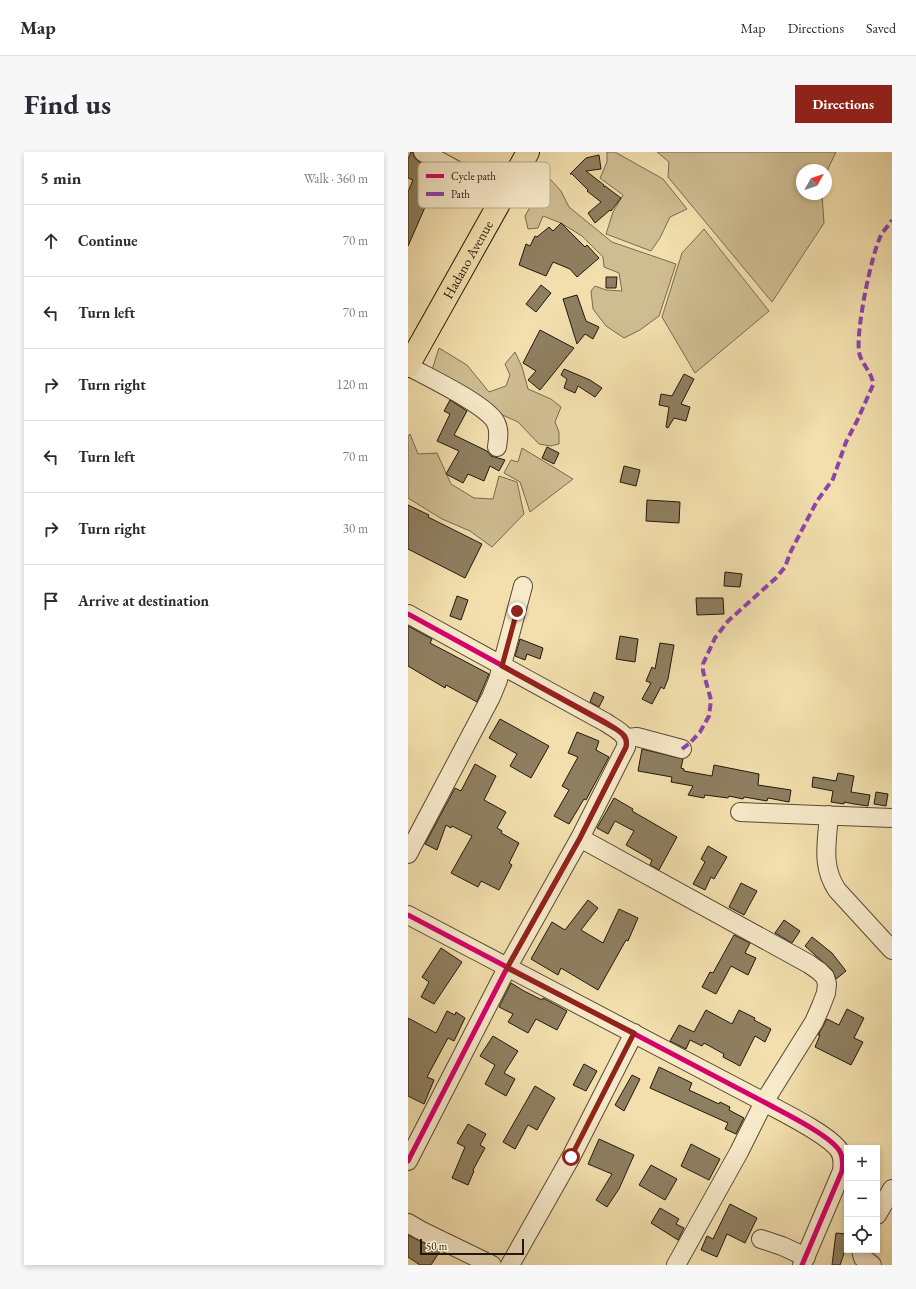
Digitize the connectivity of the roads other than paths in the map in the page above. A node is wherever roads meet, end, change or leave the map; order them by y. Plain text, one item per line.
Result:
1 (423, 152) edge
2 (528, 152) edge
3 (441, 162) edge
4 (522, 162) edge
5 (496, 208) edge
6 (408, 366) edge
7 (497, 447) dead end
8 (524, 586) dead end
9 (408, 614) edge
10 (502, 666) junction
11 (626, 738) junction
12 (682, 749) dead end
13 (740, 812) dead end
14 (829, 815) junction
15 (892, 818) edge
16 (580, 838) junction
17 (408, 854) edge
18 (408, 915) edge
19 (889, 941) edge
20 (507, 968) junction
21 (634, 1033) junction
22 (764, 1102) junction
23 (408, 1161) edge
24 (892, 1189) edge
25 (880, 1210) edge
26 (408, 1223) edge
27 (761, 1239) dead end
28 (862, 1253) edge
29 (804, 1261) edge
30 (492, 1265) edge
31 (510, 1265) edge
32 (676, 1265) edge
33 (872, 1265) edge

1 - 3 street
2 - 4 main road, Hadano Avenue
5 - 6 main road, Hadano Avenue
6 - 7 street
8 - 10 street
9 - 10 street
10 - 11 street
10 - 17 street
11 - 12 street
11 - 16 street
13 - 14 street
14 - 15 street
14 - 19 street
16 - 20 street
16 - 22 street
18 - 20 street
20 - 21 street
20 - 23 street
21 - 22 street
21 - 31 street
22 - 29 street
22 - 32 street
24 - 25 street
26 - 30 street
27 - 29 street
28 - 33 street

